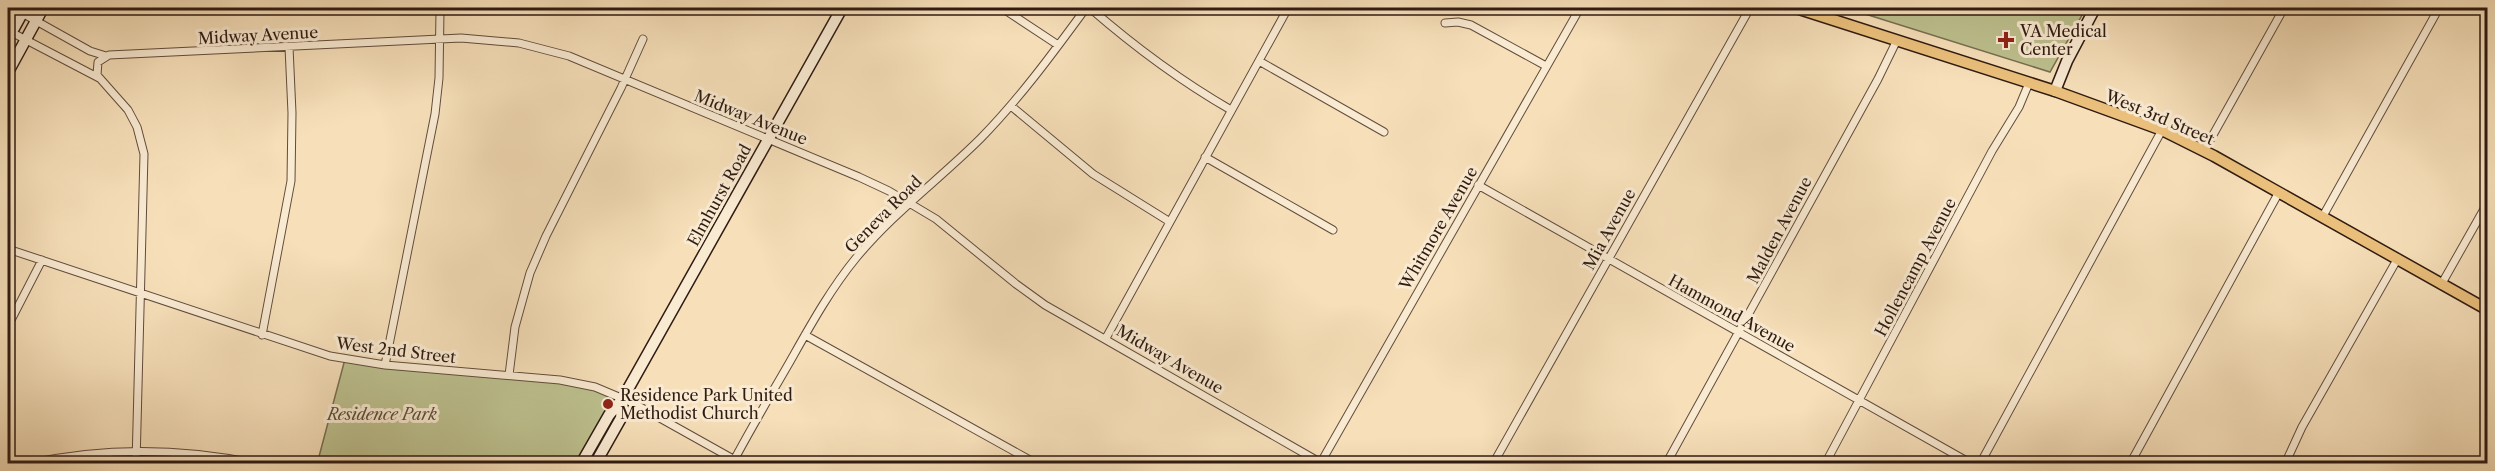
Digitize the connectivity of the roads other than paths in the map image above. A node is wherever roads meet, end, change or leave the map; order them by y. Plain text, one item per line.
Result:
1 (43, 8) edge
2 (842, 8) edge
3 (1002, 8) edge
4 (1088, 8) edge
5 (1288, 8) edge
6 (1580, 8) edge
7 (1750, 8) edge
8 (1796, 8) edge
9 (2095, 8) edge
10 (2284, 8) edge
11 (2439, 8) edge
12 (23, 10) edge
13 (440, 10) dead end
14 (35, 21) junction
15 (1445, 23) dead end
16 (9, 36) edge
17 (440, 39) junction
18 (643, 39) dead end
19 (26, 40) junction
20 (1897, 40) junction
21 (1058, 45) junction
22 (289, 47) junction
23 (106, 56) junction
24 (1259, 61) junction
25 (1546, 66) junction
26 (8, 72) edge
27 (99, 78) junction
28 (624, 79) junction
29 (2029, 83) junction
30 (2055, 91) junction
31 (1011, 106) junction
32 (1232, 110) junction
33 (2162, 130) junction
34 (1384, 132) dead end
35 (768, 139) junction
36 (2204, 151) junction
37 (1205, 158) junction
38 (1478, 185) junction
39 (2279, 192) junction
40 (2487, 202) edge
41 (910, 203) junction
42 (2323, 216) junction
43 (1170, 222) junction
44 (1333, 230) dead end
45 (8, 249) edge
46 (1608, 258) junction
47 (2398, 258) junction
48 (42, 260) junction
49 (2442, 285) junction
50 (142, 295) junction
51 (2487, 310) edge
52 (8, 326) edge
53 (1739, 332) junction
54 (262, 335) junction
55 (805, 335) junction
56 (1106, 338) junction
57 (385, 365) junction
58 (509, 375) junction
59 (623, 398) junction
60 (1860, 400) junction
61 (137, 451) junction
62 (733, 461) edge
63 (1321, 463) edge
64 (27, 464) edge
65 (136, 464) edge
66 (258, 464) edge
67 (581, 464) edge
68 (595, 464) edge
69 (742, 464) edge
70 (1037, 464) edge
71 (1493, 464) edge
72 (1666, 464) edge
73 (1825, 464) edge
74 (1972, 464) edge
75 (1980, 464) edge
76 (2130, 464) edge
77 (2285, 464) edge

1 - 14 street
2 - 35 street, Elmhurst Road
3 - 21 street
4 - 21 street, Geneva Road
4 - 32 street
5 - 24 street
6 - 25 street, Whitmore Avenue
7 - 46 street, Mia Avenue
8 - 20 main road, West 3rd Street
9 - 30 street
10 - 36 street
11 - 42 street
12 - 14 street
12 - 16 street
13 - 17 street
14 - 19 street
14 - 23 street
15 - 25 street
16 - 19 street
17 - 22 street, Midway Avenue
17 - 28 street, Midway Avenue
17 - 57 street
18 - 28 street
19 - 26 street
19 - 27 street
20 - 29 main road, West 3rd Street
20 - 53 street, Malden Avenue
21 - 31 street, Geneva Road
22 - 23 street, Midway Avenue
22 - 54 street
23 - 27 street
24 - 32 street
24 - 34 street
25 - 38 street, Whitmore Avenue
27 - 50 street
28 - 35 street, Midway Avenue
28 - 58 street
29 - 30 main road, West 3rd Street
29 - 60 street, Hollencamp Avenue
30 - 33 main road, West 3rd Street
31 - 41 street, Geneva Road
31 - 43 street
32 - 37 street
33 - 36 main road, West 3rd Street
33 - 75 street
35 - 41 street, Midway Avenue
35 - 59 street, Elmhurst Road
36 - 39 main road, West 3rd Street
37 - 43 street
37 - 44 street
38 - 46 street, Hammond Avenue
38 - 63 street, Whitmore Avenue
39 - 42 main road, West 3rd Street
39 - 76 street
40 - 49 street
41 - 55 street, Geneva Road
41 - 56 street, Midway Avenue
42 - 47 main road, West 3rd Street
43 - 56 street
45 - 48 street, West 2nd Street
46 - 53 street, Hammond Avenue
46 - 71 street, Mia Avenue
47 - 49 main road, West 3rd Street
47 - 77 street
48 - 50 street, West 2nd Street
48 - 52 street
49 - 51 main road, West 3rd Street
50 - 54 street, West 2nd Street
50 - 61 street
53 - 60 street, Hammond Avenue
53 - 72 street, Malden Avenue
54 - 57 street, West 2nd Street
55 - 62 street, Geneva Road
55 - 70 street
56 - 63 street, Midway Avenue
57 - 58 street, West 2nd Street
58 - 59 street, West 2nd Street
59 - 62 street, West 2nd Street
59 - 67 street, Elmhurst Road
59 - 68 street, Elmhurst Road
60 - 73 street, Hollencamp Avenue
60 - 74 street, Hammond Avenue
61 - 64 street
61 - 65 street
61 - 66 street
62 - 69 street, West 2nd Street

